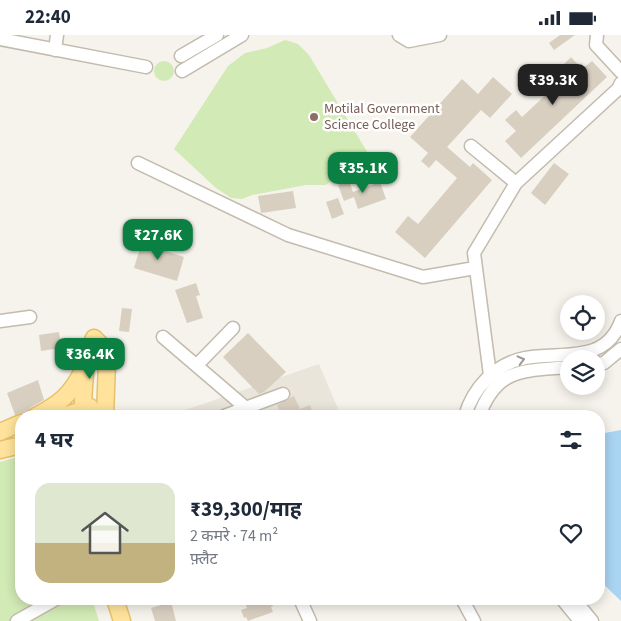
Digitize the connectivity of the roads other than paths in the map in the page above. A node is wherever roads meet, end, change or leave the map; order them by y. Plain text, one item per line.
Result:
1 (57, 35) edge
2 (217, 35) edge
3 (242, 35) edge
4 (399, 35) edge
5 (440, 35) edge
6 (597, 35) edge
7 (0, 39) edge
8 (203, 39) edge
9 (55, 50) junction
10 (181, 56) dead end
11 (146, 67) dead end
12 (182, 71) dead end
13 (621, 72) edge
14 (621, 83) edge
15 (471, 145) dead end
16 (138, 163) dead end
17 (516, 183) junction
18 (475, 268) junction
19 (30, 317) dead end
20 (0, 321) edge
21 (621, 321) edge
22 (233, 328) dead end
23 (163, 337) dead end
24 (621, 349) edge
25 (605, 362) edge
26 (197, 365) junction
27 (85, 366) junction
28 (560, 368) edge
29 (490, 375) junction
30 (283, 394) dead end
31 (246, 408) junction
32 (48, 410) edge
33 (91, 410) edge
34 (91, 410) edge
35 (240, 410) edge
36 (467, 410) edge
37 (481, 410) edge
38 (15, 426) edge
39 (15, 430) edge
40 (0, 434) edge
41 (15, 446) edge
42 (0, 450) edge
43 (45, 605) edge
44 (117, 605) edge
45 (303, 605) edge
46 (465, 605) edge
47 (567, 605) edge
48 (579, 605) edge
49 (17, 621) edge
50 (122, 621) edge
51 (310, 621) edge
52 (474, 621) edge
53 (580, 621) edge
54 (592, 621) edge

1 - 9 street
2 - 8 street
3 - 12 street
4 - 5 street
6 - 13 street
7 - 9 street
8 - 10 street
9 - 11 street
14 - 17 street
15 - 17 street
16 - 18 street
17 - 18 street
18 - 29 street
19 - 20 street
29 -> 21 street
22 - 26 street
23 - 26 street
24 - 25 street
26 - 31 street
27 - 32 main road
27 - 33 main road
27 - 34 main road
28 - 37 street
29 - 36 street
30 - 31 street
31 - 35 street
38 - 40 main road
39 - 40 main road
41 - 42 main road
43 - 49 street
44 - 50 main road
45 - 51 street
46 - 52 street
47 - 53 street
48 - 54 street

